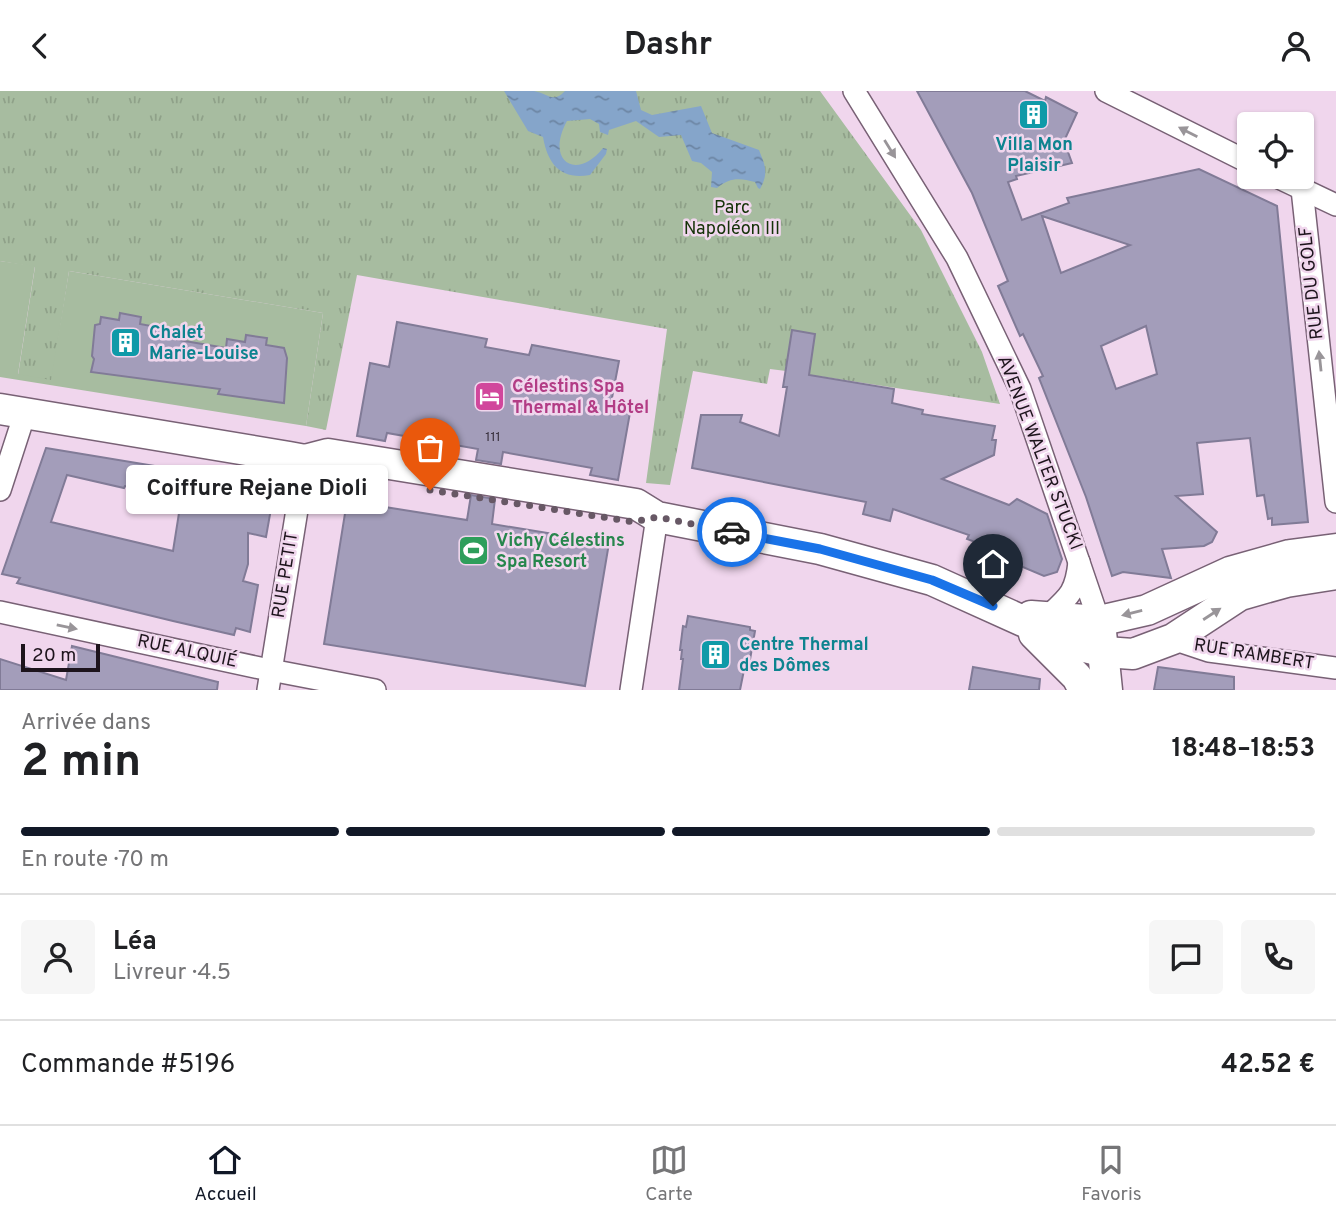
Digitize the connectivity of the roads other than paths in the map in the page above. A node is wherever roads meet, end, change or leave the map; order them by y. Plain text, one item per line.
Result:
1 (853, 91) edge
2 (1106, 91) edge
3 (1237, 156) edge
4 (1302, 189) joint
5 (1336, 205) edge
6 (12, 411) edge
7 (305, 460) junction
8 (0, 490) edge
9 (1336, 502) edge
10 (657, 517) junction
11 (1336, 549) edge
12 (1080, 560) junction
13 (1336, 574) edge
14 (0, 612) edge
15 (1013, 615) junction
16 (1048, 617) junction
17 (1173, 639) junction
18 (1098, 641) junction
19 (1336, 668) edge
20 (269, 680) edge
21 (375, 690) edge
22 (631, 690) edge
23 (1084, 690) edge
24 (1107, 690) edge

1 -> 12 street, AVENUE WALTER STUCKI
3 -> 2 street
4 - 5 street
9 -> 4 street, RUE DU GOLF
6 - 7 main road
6 - 8 street
7 - 10 main road
7 - 20 street, RUE PETIT
10 - 15 main road
10 - 22 street
11 -> 18 main road
12 - 16 street, AVENUE WALTER STUCKI
12 - 18 street, AVENUE WALTER STUCKI
17 -> 13 main road
14 -> 20 street, RUE ALQUIÉ
15 - 16 main road
15 - 18 main road
15 - 23 main road
16 - 18 main road
17 - 18 main road
17 - 19 street, RUE RAMBERT
18 - 23 main road
18 - 24 main road
20 - 21 street, RUE ALQUIÉ

